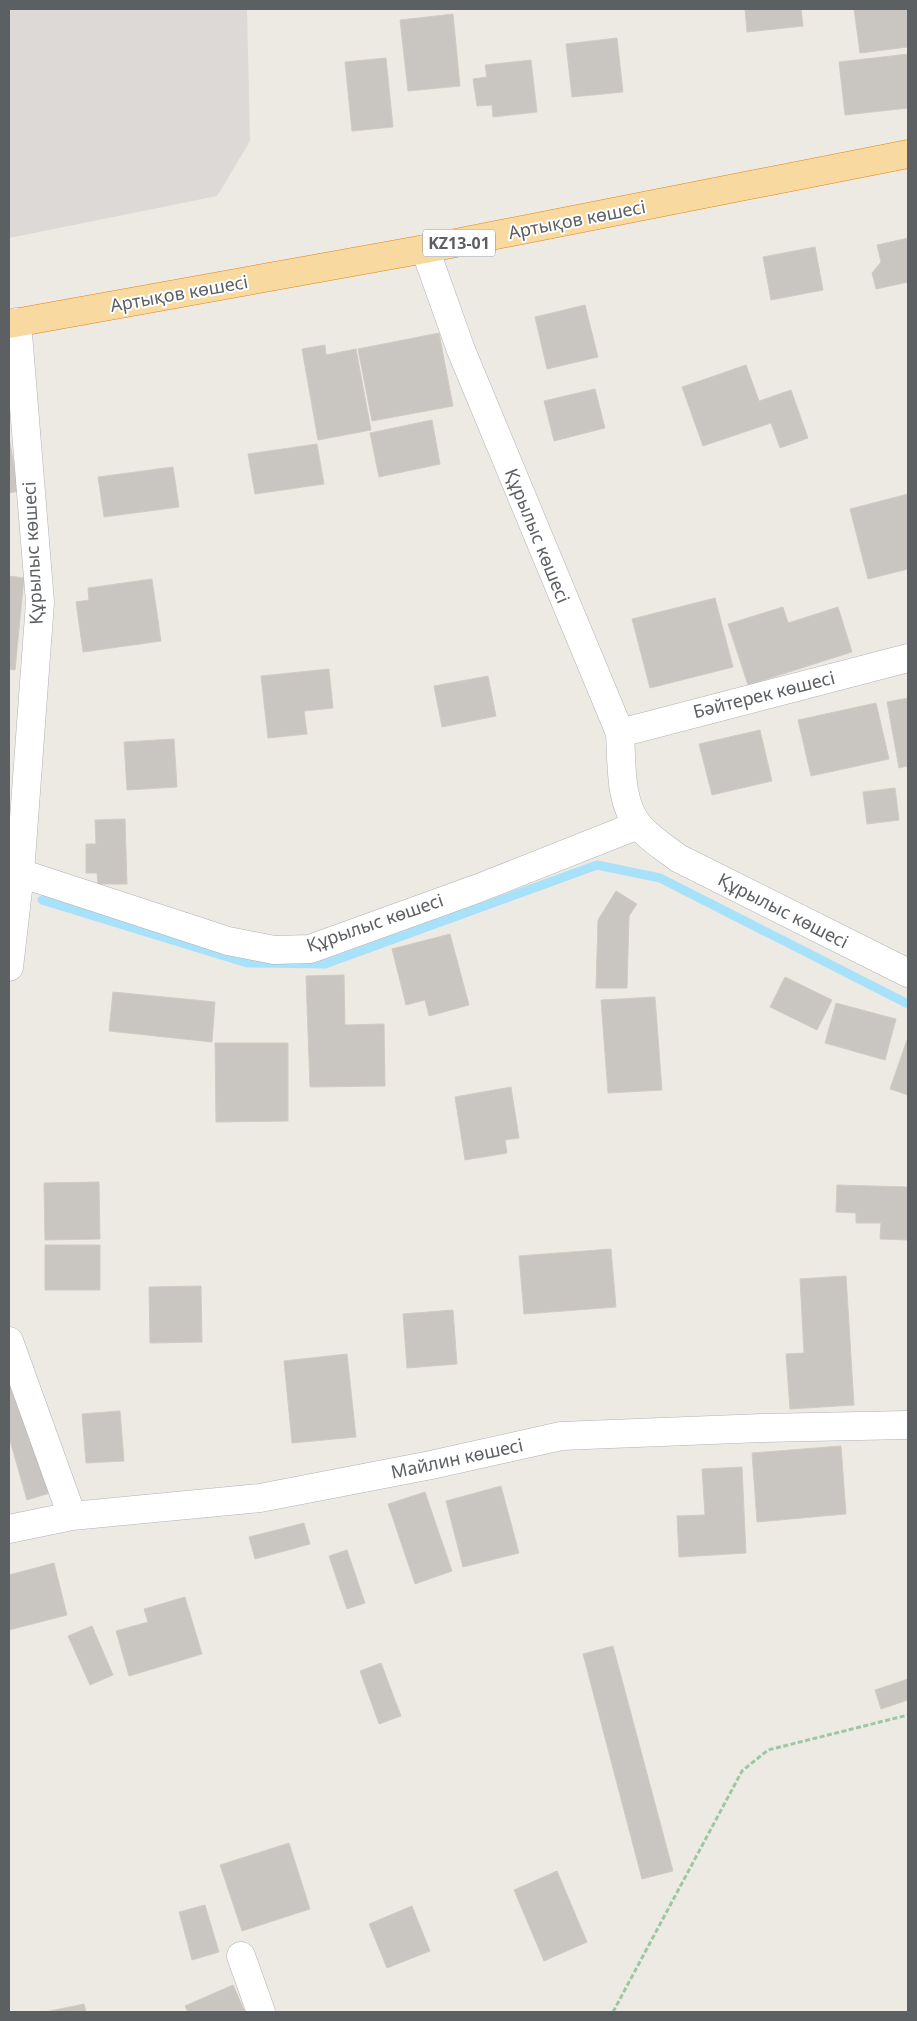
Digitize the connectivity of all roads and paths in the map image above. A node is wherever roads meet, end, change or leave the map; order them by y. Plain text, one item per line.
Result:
1 (908, 154) edge
2 (425, 250) junction
3 (13, 323) edge
4 (908, 658) edge
5 (620, 733) junction
6 (638, 825) junction
7 (20, 874) junction
8 (9, 967) edge
9 (908, 973) edge
10 (9, 1341) edge
11 (908, 1425) edge
12 (72, 1516) junction
13 (9, 1529) edge
14 (908, 1715) edge
15 (241, 1956) dead end
16 (261, 2012) edge
17 (613, 2012) edge

1 - 2 highway, Артықов көшесі / KZ13-01
2 - 3 highway, Артықов көшесі / KZ13-01
2 - 5 street, Құрылыс көшесі
3 - 7 street, Құрылыс көшесі
4 - 5 street, Бәйтерек көшесі
5 - 6 street, Құрылыс көшесі
6 - 7 street, Құрылыс көшесі
6 - 9 street, Құрылыс көшесі
7 - 8 street, Құрылыс көшесі
10 - 12 street
11 - 12 street, Майлин көшесі
12 - 13 street, Майлин көшесі
14 - 17 path
15 - 16 street

